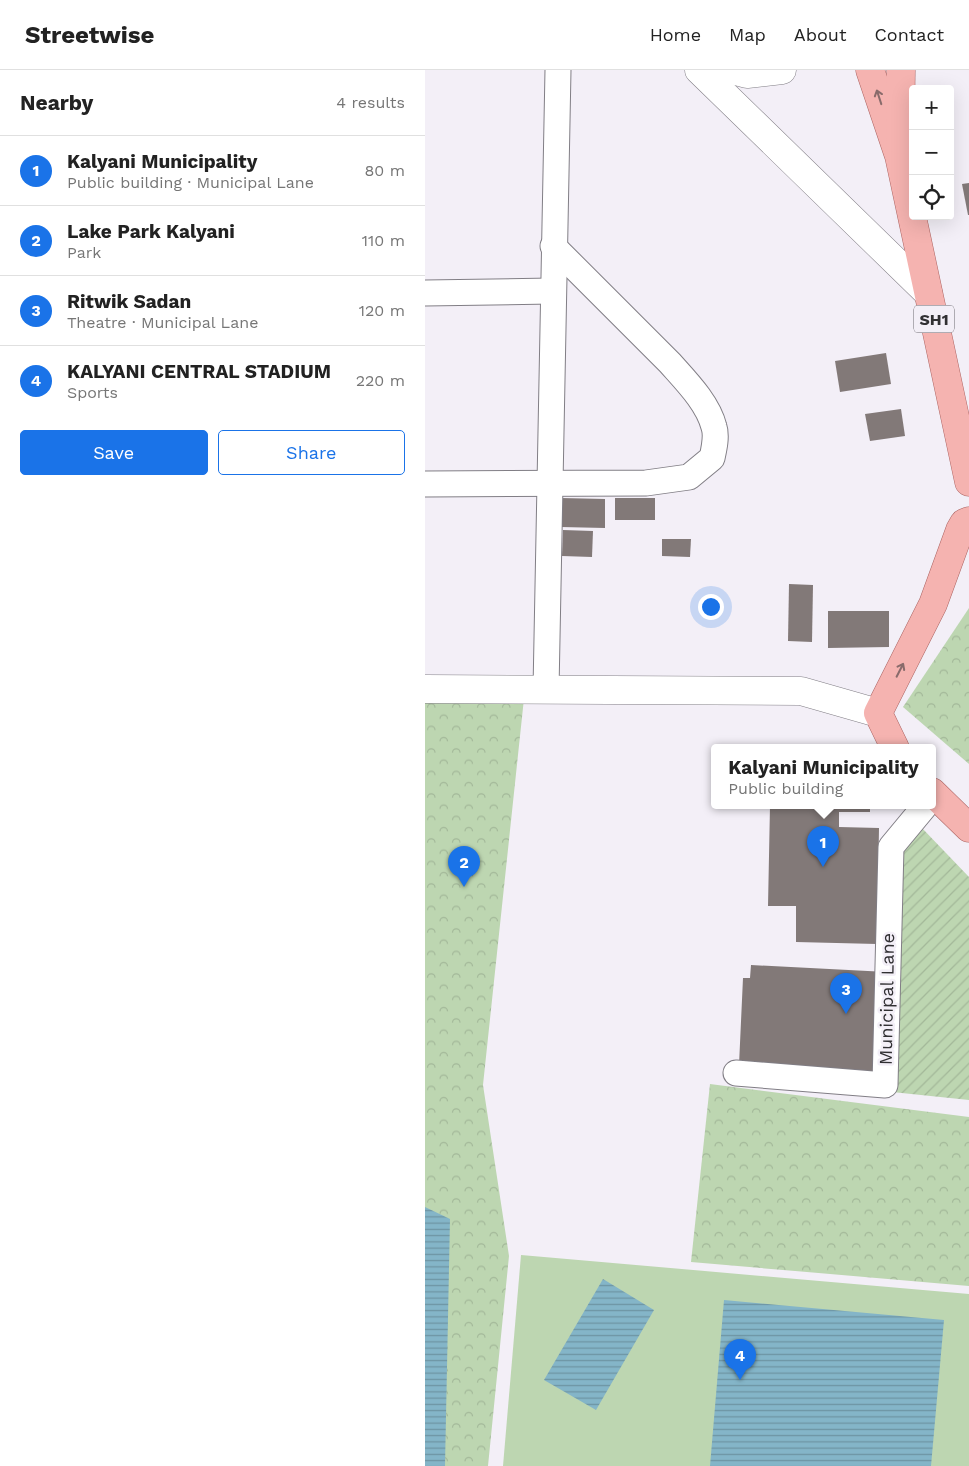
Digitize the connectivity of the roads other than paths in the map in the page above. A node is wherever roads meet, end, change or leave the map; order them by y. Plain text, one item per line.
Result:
1 (558, 70) edge
2 (699, 70) edge
3 (732, 70) edge
4 (782, 70) edge
5 (870, 70) edge
6 (901, 70) edge
7 (899, 156) junction
8 (553, 246) junction
9 (552, 292) junction
10 (928, 293) junction
11 (425, 294) edge
12 (969, 482) edge
13 (425, 484) edge
14 (549, 485) junction
15 (969, 520) edge
16 (425, 689) edge
17 (547, 690) junction
18 (877, 713) junction
19 (893, 744) edge
20 (936, 802) edge
21 (922, 809) edge
22 (969, 828) edge
23 (736, 1073) dead end

1 - 8 street
2 - 10 main road
3 - 4 main road
7 -> 5 main road, SH1
6 - 7 main road, SH1
7 - 10 main road, SH1
8 - 9 street
8 - 14 street
9 - 11 street
9 - 14 street
10 - 12 main road, SH1
13 - 14 street
14 - 17 street
18 -> 15 main road
16 - 17 main road
17 - 18 main road
18 - 19 main road
20 - 22 main road
21 - 23 street, Municipal Lane

